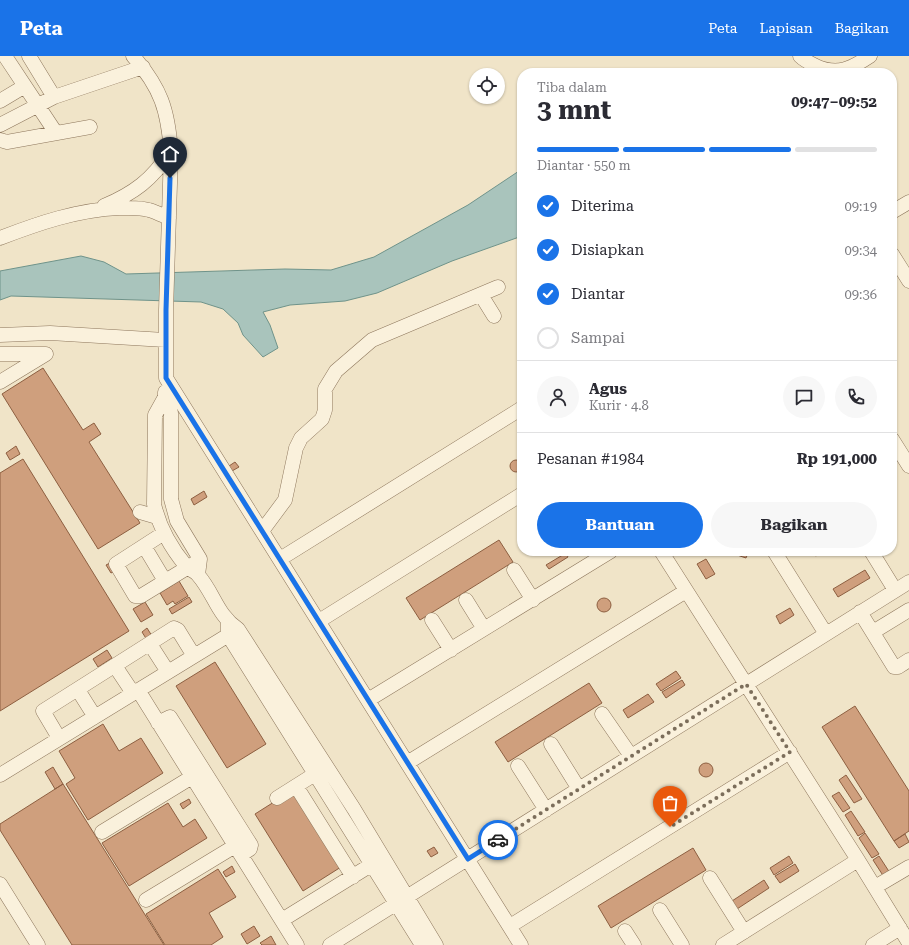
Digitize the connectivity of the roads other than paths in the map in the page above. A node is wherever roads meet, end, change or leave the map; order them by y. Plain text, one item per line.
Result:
1 (5, 56) edge
2 (29, 56) edge
3 (133, 56) edge
4 (800, 56) edge
5 (870, 56) edge
6 (143, 67) junction
7 (821, 68) edge
8 (852, 68) edge
9 (25, 86) junction
10 (54, 97) junction
11 (0, 101) edge
12 (38, 104) junction
13 (0, 125) edge
14 (90, 127) dead end
15 (56, 133) junction
16 (0, 140) edge
17 (171, 152) junction
18 (909, 202) edge
19 (98, 209) junction
20 (897, 209) edge
21 (169, 218) junction
22 (0, 238) edge
23 (897, 262) edge
24 (909, 281) edge
25 (498, 287) dead end
26 (481, 295) junction
27 (494, 316) dead end
28 (0, 335) edge
29 (165, 340) junction
30 (0, 354) edge
31 (166, 378) junction
32 (0, 382) edge
33 (165, 397) junction
34 (517, 411) edge
35 (897, 447) edge
36 (909, 466) edge
37 (517, 497) edge
38 (140, 512) dead end
39 (157, 517) junction
40 (262, 531) junction
41 (164, 533) junction
42 (144, 546) junction
43 (603, 556) edge
44 (663, 556) edge
45 (777, 556) edge
46 (876, 556) edge
47 (280, 559) junction
48 (514, 570) dead end
49 (192, 571) junction
50 (165, 581) junction
51 (905, 586) edge
52 (686, 591) junction
53 (466, 600) dead end
54 (532, 600) junction
55 (909, 610) edge
56 (860, 612) junction
57 (319, 620) junction
58 (432, 620) dead end
59 (231, 629) junction
60 (484, 629) junction
61 (873, 632) junction
62 (826, 634) junction
63 (150, 644) junction
64 (451, 650) junction
65 (194, 656) junction
66 (909, 660) edge
67 (115, 666) junction
68 (168, 672) junction
69 (746, 684) junction
70 (78, 690) junction
71 (135, 692) junction
72 (368, 700) junction
73 (602, 714) dead end
74 (95, 717) junction
75 (158, 723) junction
76 (59, 738) junction
77 (551, 744) dead end
78 (790, 752) junction
79 (631, 756) junction
80 (407, 763) junction
81 (518, 766) dead end
82 (315, 774) junction
83 (0, 775) edge
84 (192, 777) junction
85 (296, 786) junction
86 (579, 788) junction
87 (277, 798) dead end
88 (546, 810) junction
89 (102, 832) dead end
90 (238, 850) junction
91 (468, 859) junction
92 (858, 860) junction
93 (377, 862) junction
94 (909, 867) edge
95 (353, 877) junction
96 (710, 878) dead end
97 (0, 884) edge
98 (875, 886) junction
99 (146, 900) dead end
100 (402, 901) junction
101 (660, 910) dead end
102 (282, 920) junction
103 (510, 926) junction
104 (900, 928) junction
105 (625, 931) dead end
106 (744, 932) junction
107 (909, 943) edge
108 (38, 945) edge
109 (297, 945) edge
110 (330, 945) edge
111 (422, 945) edge
112 (436, 945) edge
113 (521, 945) edge
114 (634, 945) edge
115 (682, 945) edge
116 (723, 945) edge
117 (873, 945) edge

1 - 9 street
2 - 10 street
3 - 6 street
4 - 7 street
5 - 8 street
6 - 10 street
6 - 17 street
9 - 11 street
9 - 12 street
10 - 12 street
12 - 13 street
12 - 15 street
14 - 15 street
15 - 16 street
17 - 19 street
17 - 21 street
18 - 20 street
19 - 21 street
19 - 22 street
21 - 29 street
23 - 24 street
25 - 26 street
26 - 27 street
26 - 40 street
28 - 29 street
29 - 31 street
30 - 32 street
31 - 33 street
31 - 40 street
33 - 39 street
33 - 49 street
34 - 47 street
35 - 36 street
37 - 57 street
38 - 39 street
39 - 41 street
40 - 47 street
41 - 42 street
41 - 49 street
42 - 50 street
42 - 50 street
43 - 54 street
44 - 52 street
45 - 62 street
46 - 51 street
47 - 57 street
48 - 54 street
49 - 50 street
49 - 59 street
51 - 56 street
52 - 69 street
52 - 80 street
53 - 60 street
54 - 60 street
55 - 61 street
56 - 61 street
56 - 62 street
57 - 72 street
58 - 64 street
59 - 65 street
59 - 82 street
59 - 93 street
60 - 64 street
61 - 66 street
62 - 69 street
63 - 65 street
63 - 67 street
63 - 68 street
64 - 72 street
65 - 68 street
67 - 70 street
67 - 71 street
68 - 71 street
69 - 78 street
69 - 79 street
70 - 74 street
70 - 76 street
71 - 74 street
71 - 75 street
72 - 80 street
73 - 79 street
74 - 76 street
75 - 84 street
75 - 90 street
76 - 83 street
77 - 86 street
78 - 92 street
78 - 103 street
79 - 86 street
80 - 91 street
81 - 88 street
82 - 85 street
82 - 93 street
84 - 89 street
84 - 90 street
85 - 87 street
85 - 95 street
86 - 88 street
88 - 91 street
90 - 99 street
90 - 102 street
91 - 100 street
91 - 103 street
92 - 98 street
92 - 106 street
93 - 95 street
93 - 100 street
94 - 98 street
95 - 102 street
96 - 106 street
97 - 108 street
98 - 104 street
100 - 110 street
100 - 111 street
100 - 112 street
101 - 115 street
102 - 109 street
103 - 113 street
104 - 107 street
104 - 117 street
105 - 114 street
106 - 116 street

